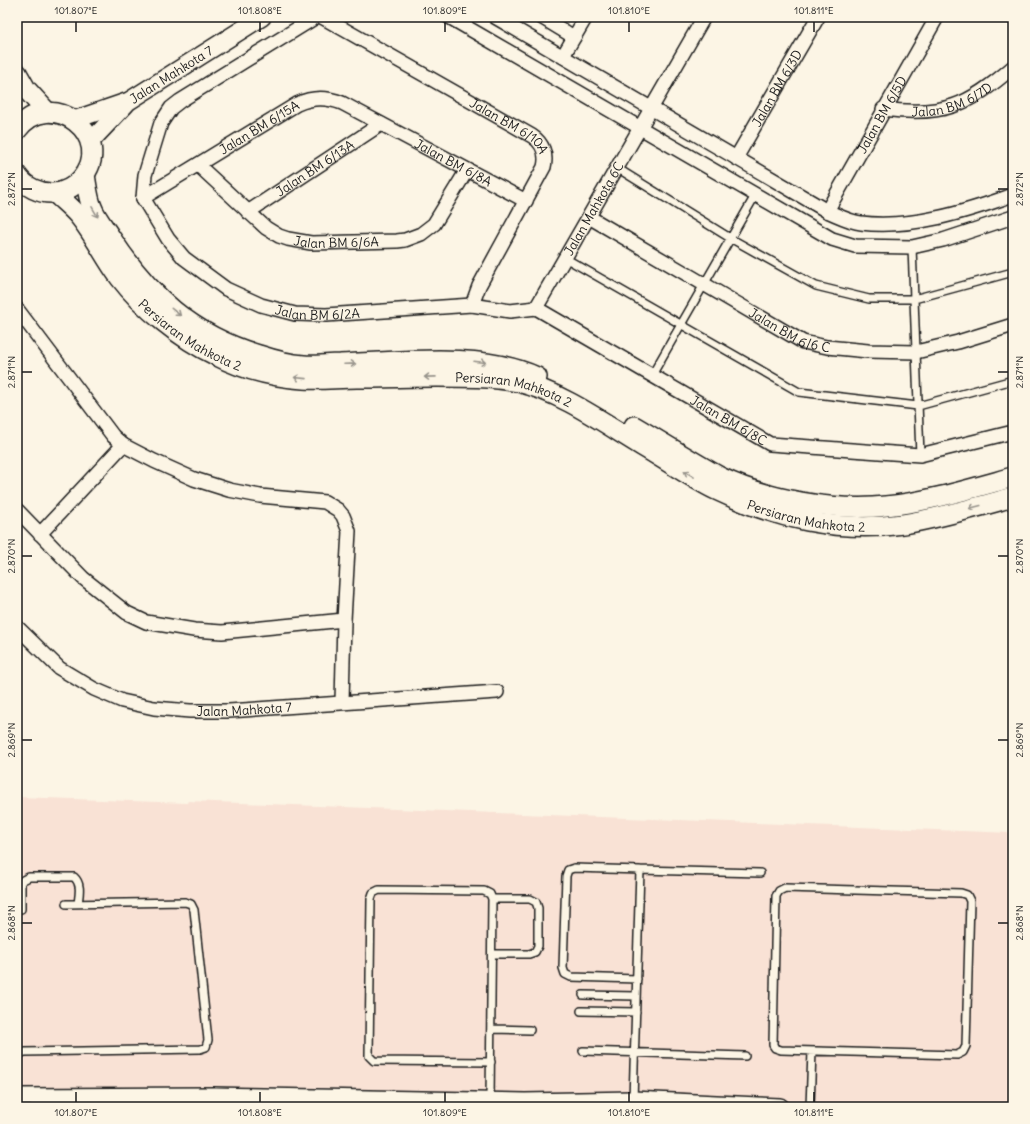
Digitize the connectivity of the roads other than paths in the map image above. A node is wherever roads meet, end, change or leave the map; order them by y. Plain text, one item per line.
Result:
1 (262, 17) edge
2 (316, 17) edge
3 (322, 17) edge
4 (449, 17) edge
5 (495, 17) edge
6 (540, 17) edge
7 (586, 17) edge
8 (704, 17) edge
9 (818, 17) edge
10 (936, 17) edge
11 (574, 37) junction
12 (563, 56) junction
13 (1013, 67) edge
14 (17, 73) edge
15 (129, 101) junction
16 (651, 108) junction
17 (883, 109) junction
18 (47, 112) junction
19 (74, 120) junction
20 (381, 124) junction
21 (17, 128) edge
22 (640, 128) junction
23 (90, 142) junction
24 (736, 158) junction
25 (198, 166) junction
26 (617, 168) junction
27 (467, 170) junction
28 (17, 175) edge
29 (84, 175) junction
30 (55, 193) junction
31 (756, 194) junction
32 (1013, 195) edge
33 (143, 198) junction
34 (526, 201) junction
35 (827, 211) junction
36 (248, 212) junction
37 (589, 217) junction
38 (1013, 217) edge
39 (730, 238) junction
40 (912, 247) junction
41 (565, 258) junction
42 (1013, 272) edge
43 (704, 284) junction
44 (914, 299) junction
45 (472, 305) junction
46 (536, 308) junction
47 (17, 309) edge
48 (681, 325) junction
49 (1013, 325) edge
50 (916, 352) junction
51 (652, 374) junction
52 (1013, 380) edge
53 (918, 406) junction
54 (1013, 432) edge
55 (123, 445) junction
56 (920, 455) junction
57 (1013, 477) edge
58 (717, 483) junction
59 (1013, 497) edge
60 (17, 510) edge
61 (40, 534) junction
62 (344, 620) junction
63 (17, 627) edge
64 (497, 692) dead end
65 (342, 702) junction
66 (640, 870) junction
67 (760, 873) dead end
68 (492, 899) junction
69 (66, 904) dead end
70 (78, 904) junction
71 (21, 909) dead end
72 (492, 954) junction
73 (637, 979) junction
74 (583, 994) dead end
75 (636, 996) junction
76 (581, 1011) dead end
77 (636, 1012) junction
78 (491, 1029) junction
79 (530, 1030) dead end
80 (583, 1051) dead end
81 (812, 1051) junction
82 (635, 1052) junction
83 (745, 1056) dead end
84 (17, 1060) edge
85 (491, 1062) junction
86 (17, 1097) edge
87 (633, 1100) junction
88 (490, 1101) junction
89 (780, 1107) edge
90 (810, 1107) edge

1 - 15 street, Jalan Mahkota 7
2 - 33 street
3 - 34 street, Jalan BM 6/10A
4 - 22 street
5 - 12 street
6 - 11 street
7 - 11 street
8 - 16 street, Jalan Mahkota 6C
9 - 24 street, Jalan BM 6/3D
10 - 17 street, Jalan BM 6/5D
11 - 12 street
12 - 16 street
13 - 17 street, Jalan BM 6/7D
14 - 18 main road
15 - 19 street, Jalan Mahkota 7
15 - 23 street
16 - 22 street, Jalan Mahkota 6C
16 - 24 street
17 - 35 street, Jalan BM 6/5D
18 - 19 main road
18 - 21 main road
19 - 23 main road
20 - 25 street, Jalan BM 6/15A
20 - 27 street, Jalan BM 6/8A
20 - 36 street, Jalan BM 6/13A
22 - 26 street, Jalan Mahkota 6C
22 - 31 street
23 - 29 main road
24 - 35 street
25 - 33 street, Jalan BM 6/15A
25 - 36 street, Jalan BM 6/6A
26 - 37 street, Jalan Mahkota 6C
26 - 39 lane
27 - 34 street, Jalan BM 6/8A
27 - 36 street, Jalan BM 6/6A
28 - 30 main road
29 - 30 main road
29 -> 58 main road, Persiaran Mahkota 2
58 -> 30 main road, Persiaran Mahkota 2
31 - 39 lane
31 - 40 street
32 - 35 street
33 - 45 street, Jalan BM 6/2A
34 - 45 street, Jalan BM 6/10A
37 - 41 street, Jalan Mahkota 6C
37 - 43 street, Jalan BM 6/6 C
38 - 40 street
39 - 43 lane
39 - 44 lane
40 - 44 lane
41 - 46 street, Jalan Mahkota 6C
41 - 48 lane
42 - 44 lane
43 - 48 lane
43 - 50 street, Jalan BM 6/6 C
44 - 50 lane
45 - 46 street, Jalan BM 6/2A
46 - 51 street, Jalan BM 6/8C
47 - 55 street
48 - 51 lane
48 - 53 lane
49 - 50 street, Jalan BM 6/6 C
50 - 53 lane
51 - 56 street, Jalan BM 6/8C
52 - 53 lane
53 - 56 lane
54 - 56 street, Jalan BM 6/8C
55 - 61 street
55 - 62 street
57 - 58 main road, Persiaran Mahkota 2
59 -> 58 main road, Persiaran Mahkota 2
60 - 61 street
61 - 62 street
62 - 65 street
63 - 65 street, Jalan Mahkota 7
64 - 65 street, Jalan Mahkota 7
66 - 67 lane
66 - 73 lane
66 - 73 lane
68 - 72 lane
68 - 72 lane
68 - 85 lane
69 - 70 lane
70 - 71 lane
70 - 84 lane
72 - 78 lane
73 - 75 lane
74 - 75 lane
75 - 77 lane
76 - 77 lane
77 - 82 lane
78 - 79 lane
78 - 85 lane
80 - 82 lane
81 - 81 lane
81 - 90 lane
82 - 83 lane
82 - 87 lane
85 - 88 lane
86 - 88 street
87 - 88 street
87 - 89 street

